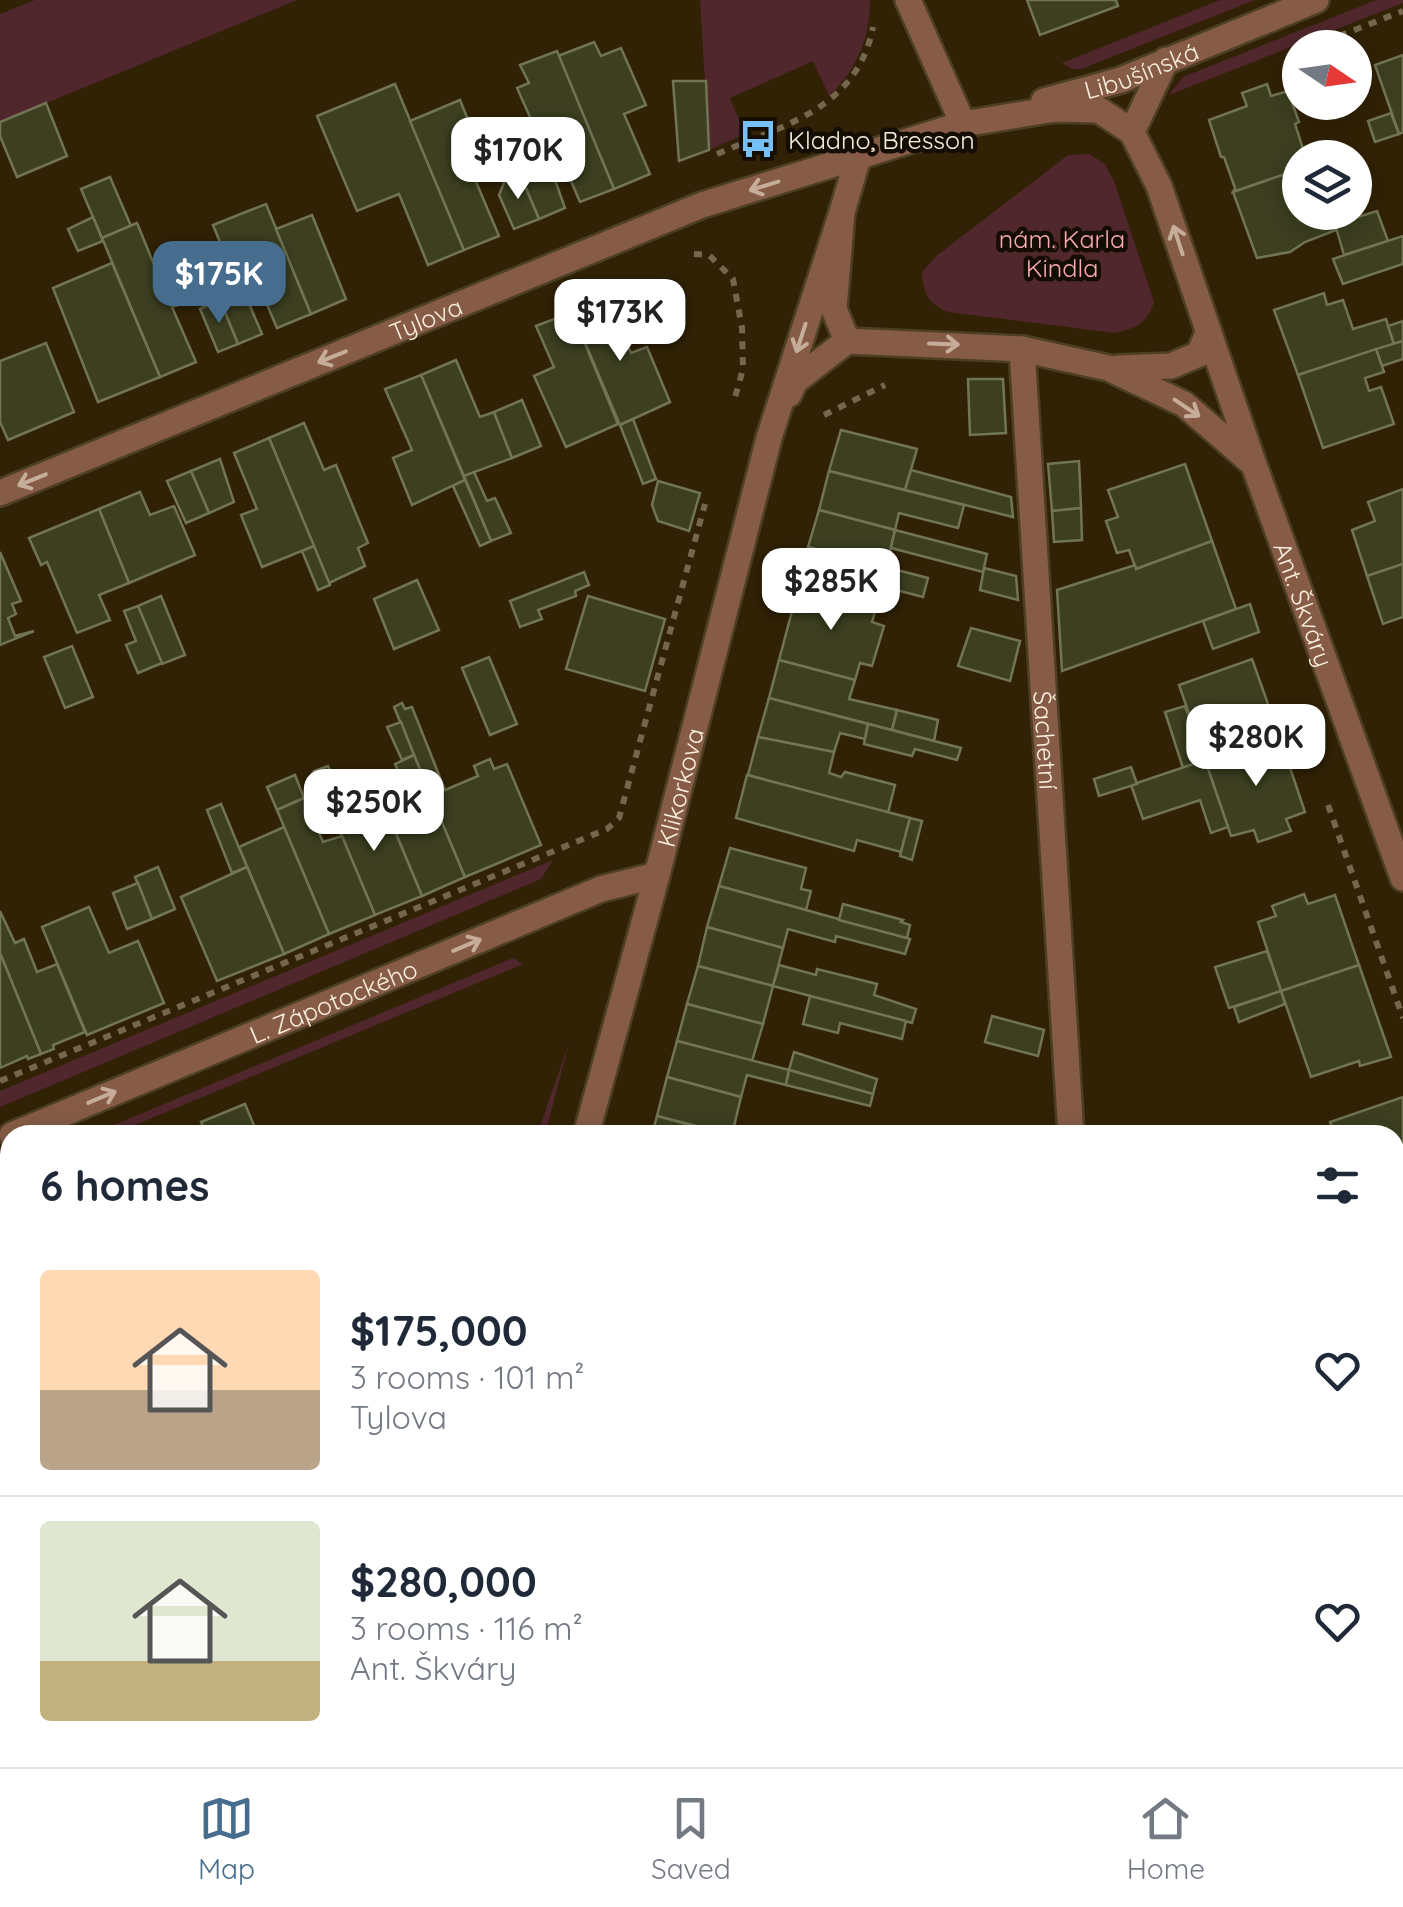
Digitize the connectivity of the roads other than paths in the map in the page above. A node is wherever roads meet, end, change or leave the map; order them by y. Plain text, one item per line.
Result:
1 (908, 0) edge
2 (1316, 0) edge
3 (1166, 60) junction
4 (962, 124) junction
5 (1132, 132) junction
6 (858, 158) junction
7 (842, 212) junction
8 (1208, 333) junction
9 (846, 341) junction
10 (1022, 348) junction
11 (1108, 368) junction
12 (769, 438) junction
13 (1254, 465) junction
14 (0, 493) edge
15 (658, 875) junction
16 (1403, 878) edge
17 (37, 1125) edge
18 (589, 1125) edge
19 (1070, 1125) edge

1 - 4 street
2 - 3 street, Libušínská
3 - 4 street, Libušínská
3 - 5 street
4 - 5 street
4 - 6 street
8 -> 5 street
6 - 7 street
6 -> 14 street, Tylova
7 - 9 street
7 -> 12 street
8 - 11 street
8 - 13 street, Ant. Škváry
9 -> 10 street
9 - 12 street
10 - 11 street
10 - 19 street, Šachetní
11 -> 13 street
12 - 15 street, Klikorkova
13 - 16 street, Ant. Škváry
17 -> 15 street, L. Zápotockého
15 - 18 street, Klikorkova

